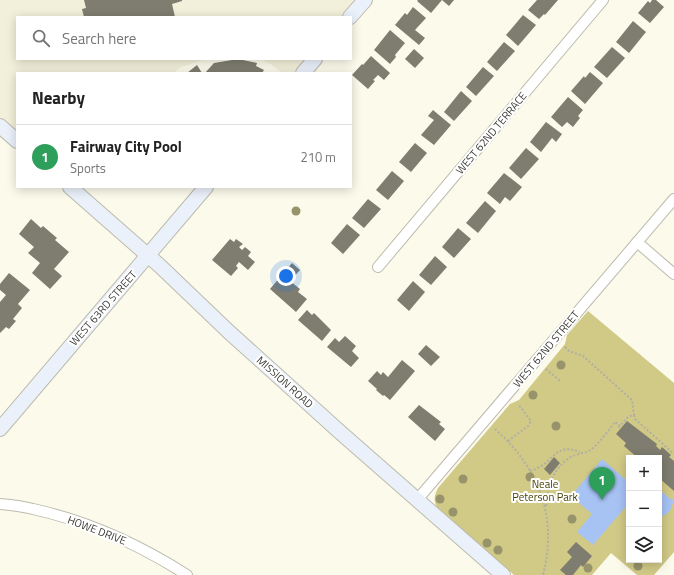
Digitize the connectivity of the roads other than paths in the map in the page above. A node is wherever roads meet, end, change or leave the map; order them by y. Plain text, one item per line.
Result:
1 (365, 0) edge
2 (603, 0) edge
3 (351, 16) edge
4 (314, 60) edge
5 (304, 72) edge
6 (0, 126) edge
7 (16, 140) edge
8 (71, 188) edge
9 (205, 188) edge
10 (674, 198) edge
11 (637, 242) junction
12 (149, 255) junction
13 (378, 267) dead end
14 (674, 274) edge
15 (0, 429) edge
16 (417, 500) junction
17 (0, 504) edge
18 (186, 575) edge
19 (503, 575) edge

1 - 3 main road
2 - 13 street, WEST 62ND TERRACE
4 - 5 main road
6 - 7 main road
8 - 12 main road, MISSION ROAD
9 - 12 main road, WEST 63RD STREET
10 - 11 street, WEST 62ND STREET
11 - 14 street
11 - 16 street, WEST 62ND STREET
12 - 15 main road, WEST 63RD STREET
12 - 16 main road, MISSION ROAD
16 - 19 main road, MISSION ROAD
17 - 18 street, HOWE DRIVE

